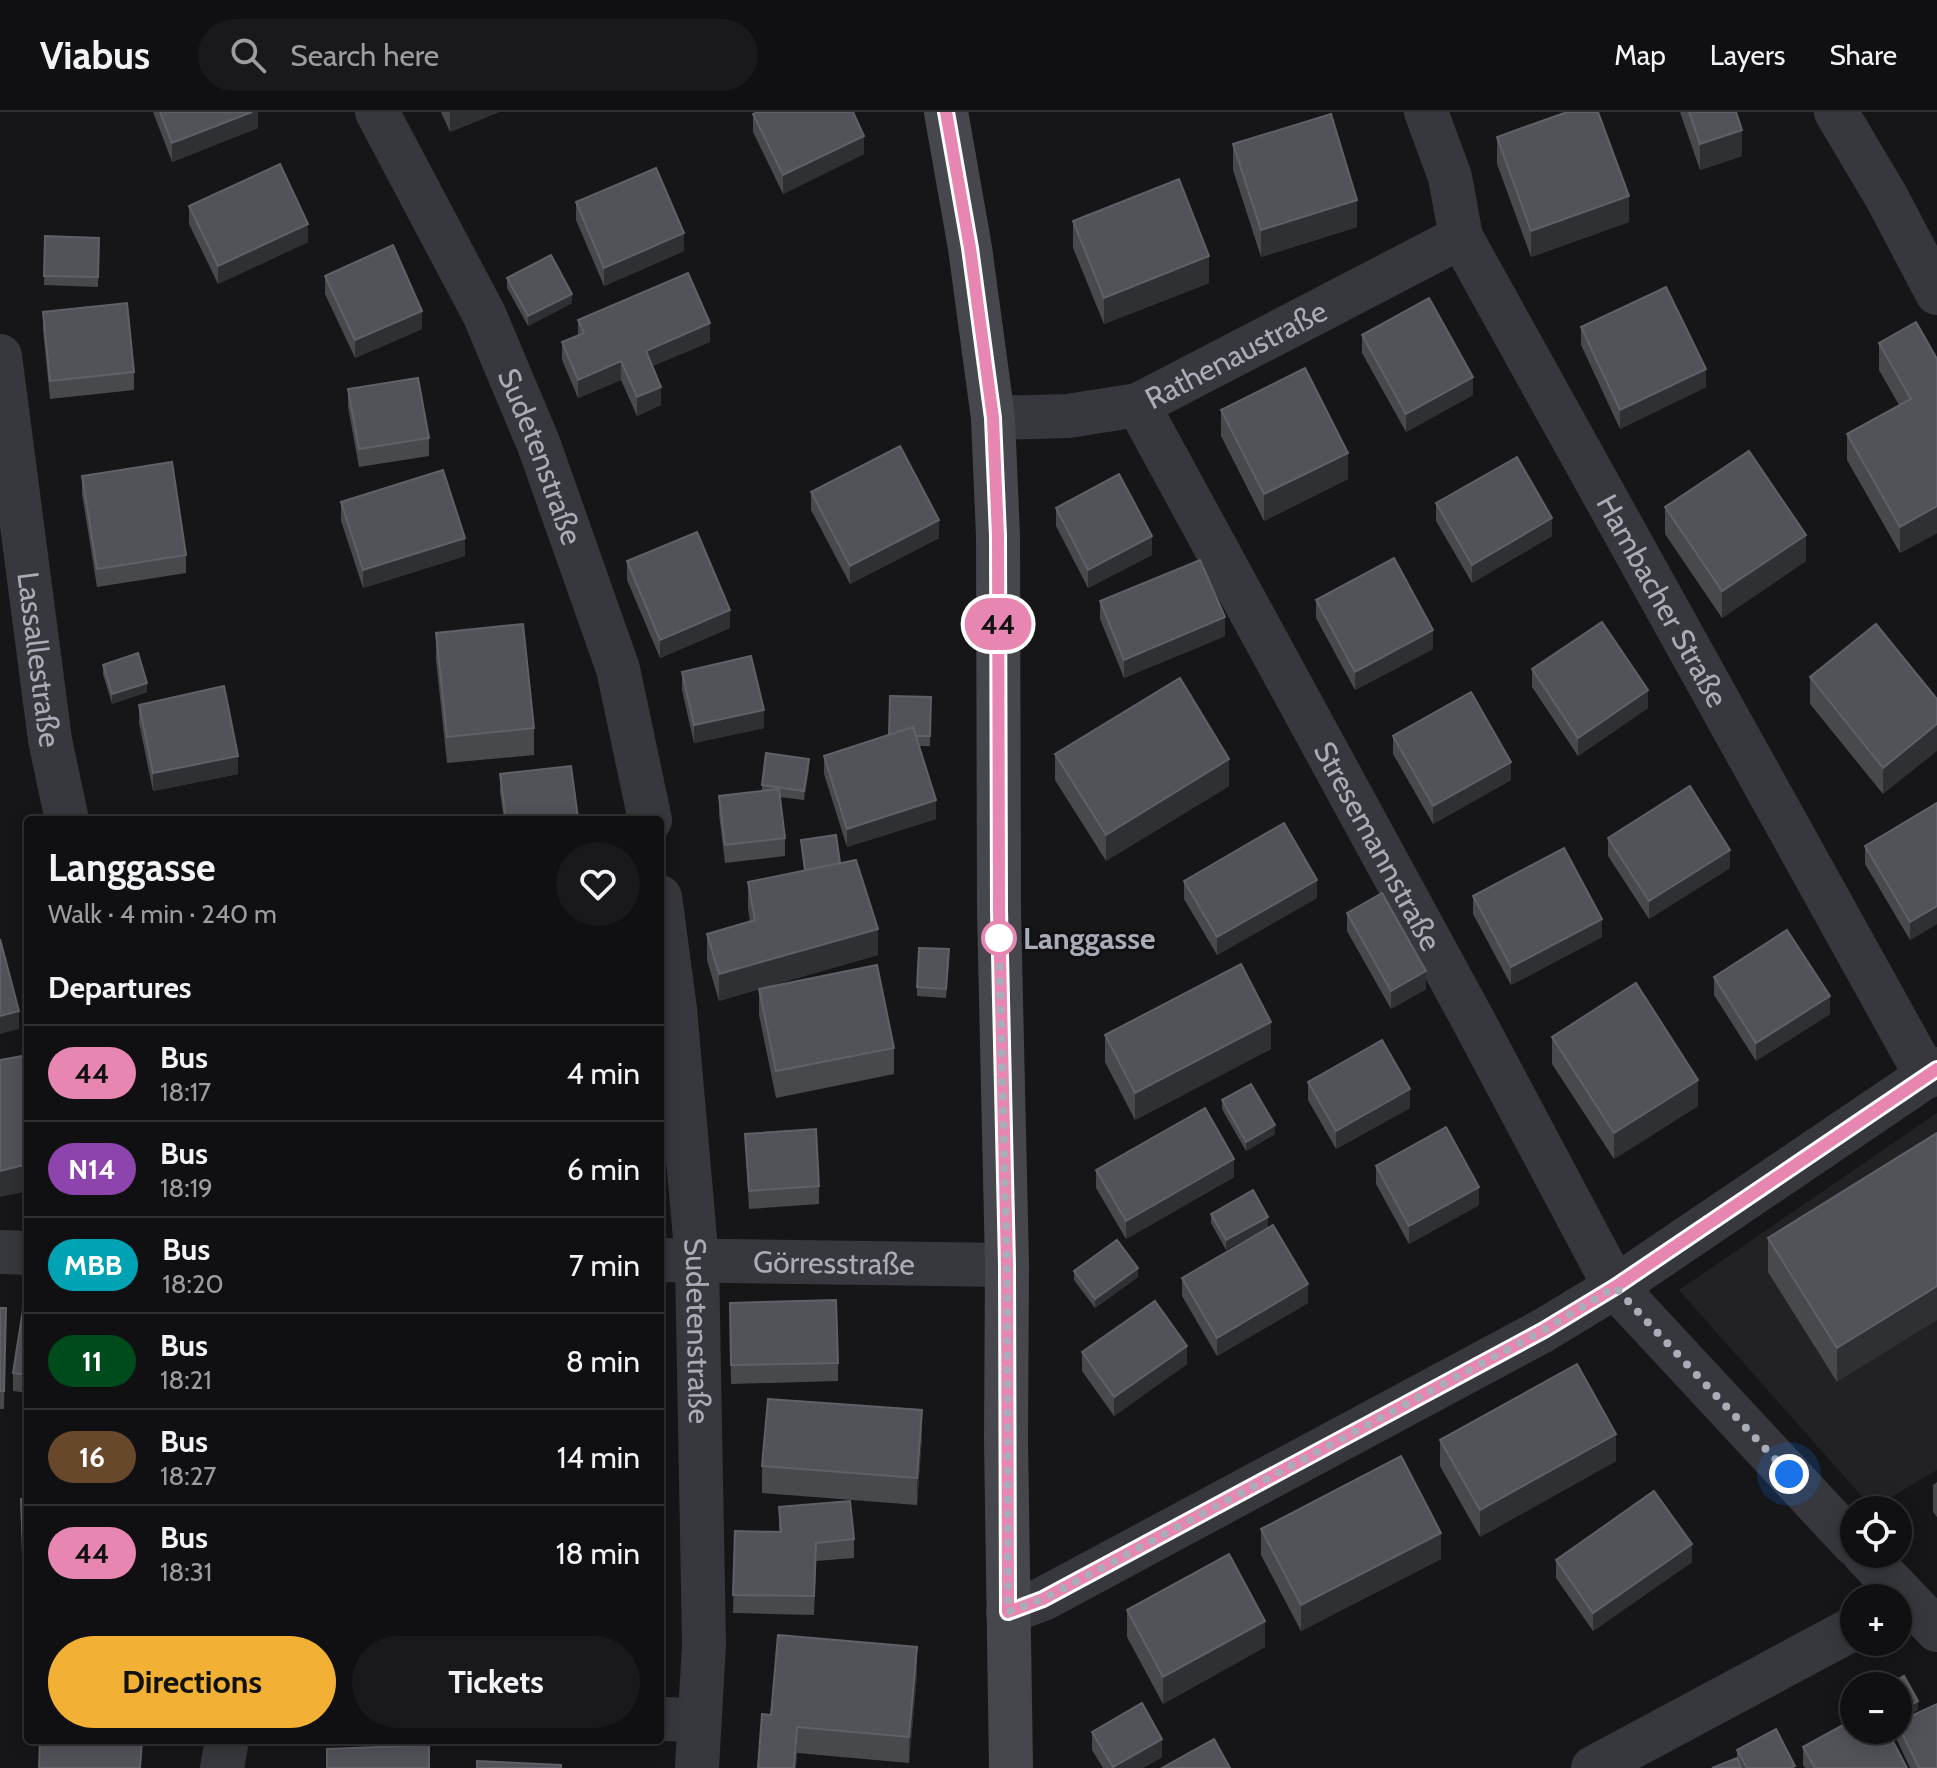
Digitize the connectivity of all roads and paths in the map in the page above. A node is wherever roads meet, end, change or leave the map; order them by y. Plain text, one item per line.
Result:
1 (377, 112) edge
2 (946, 112) edge
3 (1426, 112) edge
4 (1836, 112) edge
5 (1461, 237) junction
6 (1937, 293) edge
7 (0, 356) edge
8 (1138, 405) junction
9 (993, 418) junction
10 (66, 816) edge
11 (649, 816) edge
12 (664, 927) edge
13 (1932, 1073) edge
14 (0, 1252) edge
15 (24, 1253) edge
16 (678, 1261) edge
17 (1007, 1265) junction
18 (1615, 1287) junction
19 (1840, 1529) edge
20 (1876, 1568) edge
21 (1008, 1612) junction
22 (1914, 1612) edge
23 (1840, 1636) edge
24 (679, 1720) edge
25 (226, 1744) edge
26 (222, 1768) edge
27 (697, 1768) edge
28 (1011, 1768) edge
29 (1593, 1768) edge

1 - 11 street, Sudetenstraße
2 - 9 street
3 - 5 street, Hambacher Straße
4 - 6 street
5 - 8 street, Rathenaustraße
5 - 13 street, Hambacher Straße
7 - 10 street, Lassallestraße
8 - 9 street, Rathenaustraße
8 - 18 street, Stresemannstraße
9 - 17 street
12 - 16 street, Sudetenstraße
13 - 18 street
14 - 15 street
16 - 17 street, Görresstraße
16 - 24 street, Sudetenstraße
17 - 21 street
18 - 19 street, Stresemannstraße
18 - 21 street
20 - 22 street
21 - 28 street
23 - 29 street
24 - 27 street, Sudetenstraße
25 - 26 street

